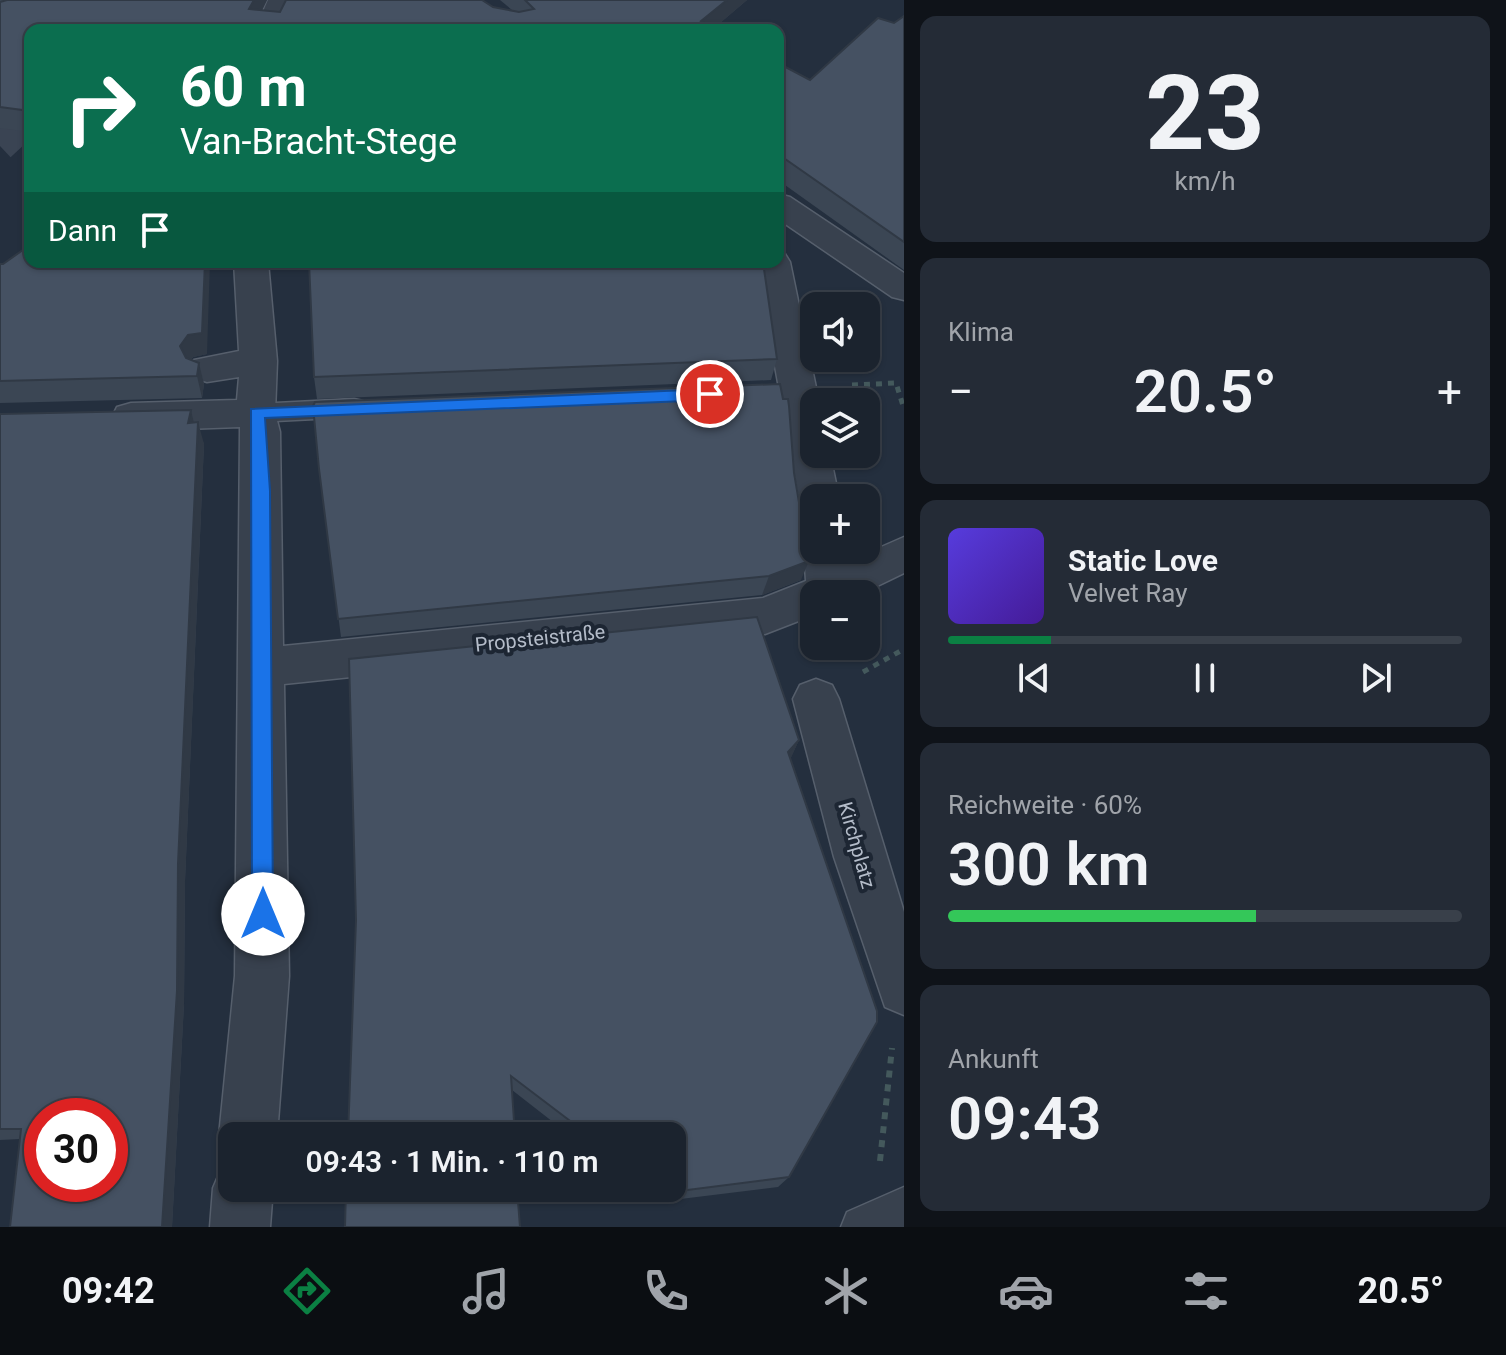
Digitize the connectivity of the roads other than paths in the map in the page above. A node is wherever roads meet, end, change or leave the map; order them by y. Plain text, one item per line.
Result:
1 (282, 0) edge
2 (272, 24) edge
3 (784, 215) edge
4 (251, 268) edge
5 (774, 268) edge
6 (904, 289) edge
7 (258, 361) junction
8 (207, 369) dead end
9 (380, 407) edge
10 (256, 413) junction
11 (95, 417) edge
12 (814, 484) edge
13 (904, 554) edge
14 (830, 580) edge
15 (800, 596) edge
16 (263, 667) junction
17 (816, 699) dead end
18 (902, 985) edge
19 (249, 1122) edge
20 (242, 1202) edge
21 (240, 1227) edge

1 - 2 street
3 - 6 street
4 - 7 street
5 - 12 street
7 - 8 street
7 - 10 street
9 - 10 lane
10 - 11 street
10 - 16 street
13 - 14 street, Propsteistraße
15 - 16 street, Propsteistraße
16 - 19 street
17 - 18 street, Kirchplatz
20 - 21 street

